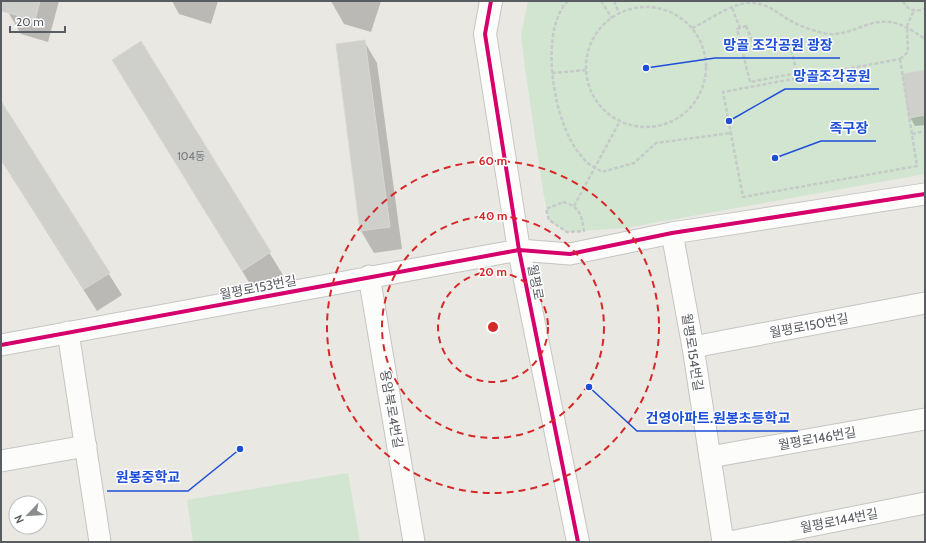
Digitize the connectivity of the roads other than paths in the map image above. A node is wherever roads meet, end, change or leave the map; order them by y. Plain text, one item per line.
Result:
1 (491, 1) edge
2 (925, 194) edge
3 (672, 234) junction
4 (519, 250) junction
5 (369, 276) junction
6 (925, 303) edge
7 (68, 332) junction
8 (1, 345) edge
9 (693, 347) junction
10 (925, 419) edge
11 (86, 446) junction
12 (710, 456) junction
13 (1, 461) edge
14 (925, 503) edge
15 (100, 542) edge
16 (414, 542) edge
17 (578, 542) edge
18 (723, 542) edge
19 (730, 542) edge

1 - 4 street, 월평로
2 - 3 street, 월평로153번길
3 - 4 street, 월평로153번길
3 - 9 street, 월평로154번길
4 - 5 street, 월평로153번길
4 - 17 street, 월평로
5 - 7 street, 월평로153번길
5 - 16 street, 용암북로4번길
6 - 9 street, 월평로150번길
7 - 8 street, 월평로153번길
7 - 11 street
9 - 12 street, 월평로154번길
10 - 12 street, 월평로146번길
11 - 13 street
11 - 15 street
12 - 18 street, 월평로154번길
14 - 19 street, 월평로144번길

